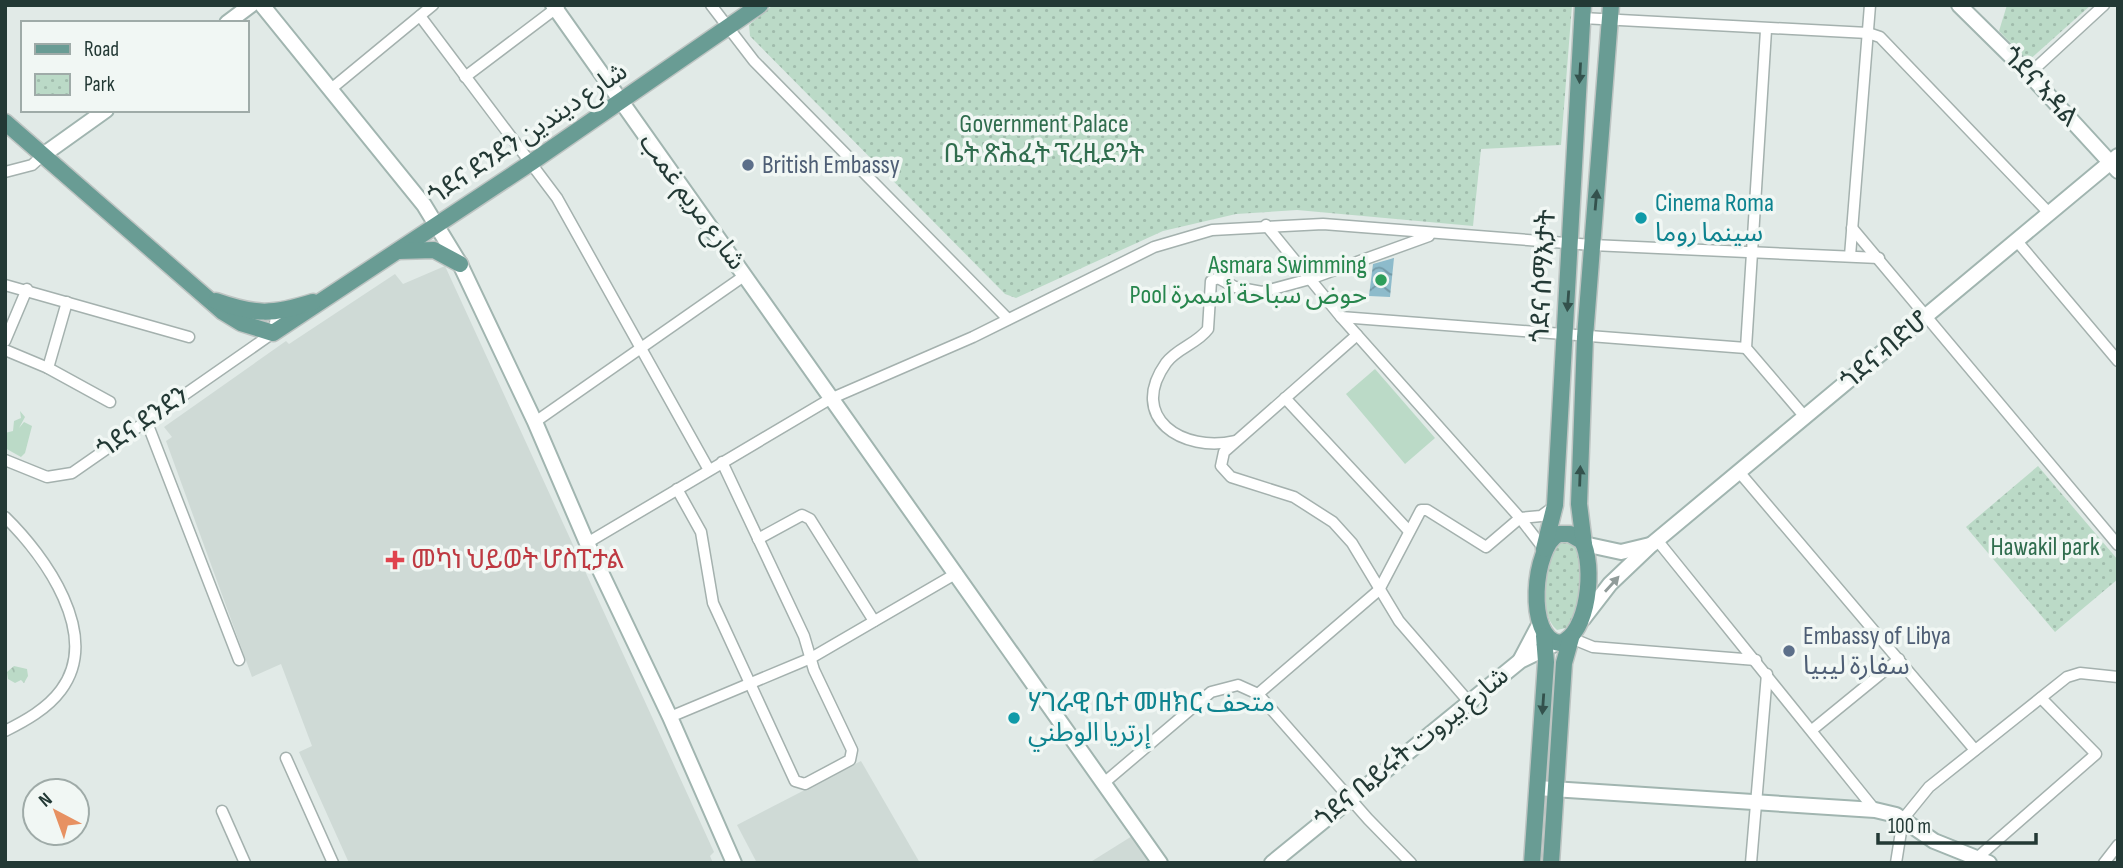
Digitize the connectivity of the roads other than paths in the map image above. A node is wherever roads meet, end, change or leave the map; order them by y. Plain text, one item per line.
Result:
1 (251, 5) edge
2 (262, 5) edge
3 (433, 5) edge
4 (711, 5) edge
5 (760, 5) edge
6 (1870, 5) edge
7 (1959, 5) edge
8 (2104, 5) edge
9 (556, 6) edge
10 (1583, 12) edge
11 (1611, 13) edge
12 (420, 16) junction
13 (230, 21) edge
14 (727, 28) junction
15 (1766, 30) junction
16 (1868, 33) junction
17 (2029, 74) junction
18 (465, 77) junction
19 (331, 89) junction
20 (620, 103) junction
21 (103, 112) edge
22 (5, 122) edge
23 (43, 155) junction
24 (532, 162) junction
25 (2115, 163) edge
26 (5, 172) edge
27 (2048, 212) junction
28 (437, 224) junction
29 (1266, 225) junction
30 (1852, 228) junction
31 (1432, 234) junction
32 (2016, 240) junction
33 (1572, 243) junction
34 (1592, 245) junction
35 (396, 251) junction
36 (1753, 254) junction
37 (1850, 256) junction
38 (1879, 258) junction
39 (460, 264) junction
40 (744, 276) junction
41 (1310, 279) junction
42 (5, 285) edge
43 (27, 289) junction
44 (321, 300) junction
45 (67, 302) junction
46 (1927, 316) junction
47 (261, 317) junction
48 (1341, 317) junction
49 (1008, 319) junction
50 (273, 333) junction
51 (1357, 335) junction
52 (1566, 335) junction
53 (189, 337) dead end
54 (1585, 337) junction
55 (5, 341) edge
56 (254, 345) junction
57 (641, 347) junction
58 (1746, 348) junction
59 (5, 350) edge
60 (2118, 361) edge
61 (48, 368) junction
62 (1285, 398) junction
63 (831, 399) junction
64 (110, 402) dead end
65 (1805, 416) junction
66 (146, 420) junction
67 (535, 422) junction
68 (1236, 441) junction
69 (5, 460) edge
70 (722, 462) junction
71 (709, 470) junction
72 (1741, 472) junction
73 (677, 489) junction
74 (1555, 505) junction
75 (5, 517) edge
76 (1520, 518) junction
77 (1408, 530) junction
78 (758, 539) junction
79 (1654, 542) junction
80 (587, 543) junction
81 (1584, 544) junction
82 (2118, 545) edge
83 (1544, 549) junction
84 (957, 573) junction
85 (1379, 590) junction
86 (874, 621) junction
87 (1556, 636) junction
88 (811, 658) junction
89 (1899, 659) junction
90 (239, 660) dead end
91 (1755, 660) junction
92 (1520, 661) junction
93 (1768, 674) junction
94 (2118, 677) edge
95 (749, 685) junction
96 (1258, 694) junction
97 (2042, 698) junction
98 (1469, 702) junction
99 (670, 717) junction
100 (1812, 730) junction
101 (5, 731) edge
102 (1975, 750) junction
103 (286, 758) dead end
104 (1105, 782) junction
105 (1537, 789) junction
106 (1557, 790) junction
107 (1351, 799) junction
108 (1756, 804) junction
109 (1875, 810) junction
110 (222, 811) dead end
111 (1903, 819) junction
112 (2118, 845) edge
113 (1983, 860) edge
114 (245, 863) edge
115 (333, 863) edge
116 (734, 863) edge
117 (1160, 863) edge
118 (1272, 863) edge
119 (1411, 863) edge
120 (1532, 863) edge
121 (1551, 863) edge
122 (1751, 863) edge
123 (1896, 863) edge
124 (2104, 863) edge

1 - 13 street
2 - 19 street
3 - 12 street
4 - 14 street
5 - 14 main road, ጎደና ደንደን شارع ديندين
6 - 16 street
7 - 17 street, ጎደና ኣዳል
8 - 17 street
9 - 18 street
9 - 20 street, شارع مريم غمب
10 - 11 street
10 -> 33 main road, ጎደና ሰማእታት
11 - 15 street
34 -> 11 main road, ጎደና ሰማእታት
12 - 18 street
12 - 19 street
14 - 20 main road, ጎደና ደንደን شارع ديندين
14 - 49 street
15 - 16 street
15 - 36 street
16 - 27 street
16 - 30 street
17 - 25 street, ጎደና ኣዳል
18 - 24 street
19 - 28 street
20 - 24 main road, ጎደና ደንደን شارع ديندين
20 - 40 street, شارع مريم غمب
21 - 23 street
22 - 23 main road
23 - 26 street
23 - 47 main road
24 - 28 main road, ጎደና ደንደን شارع ديندين
24 - 57 street
25 - 27 street, ጎደና ብድሆ
27 - 32 street, ጎደና ብድሆ
28 - 35 main road, ጎደና ደንደን شارع ديندين
28 - 39 street
29 - 31 street
29 - 41 street
29 - 49 street
30 - 37 street
30 - 38 street
31 - 33 street
31 - 41 street
32 - 46 street, ጎደና ብድሆ
32 - 60 street
33 - 34 street
33 -> 52 main road, ጎደና ሰማእታት
34 - 36 street
34 - 54 main road, ጎደና ሰማእታት
35 - 39 main road
35 - 44 main road, ጎደና ደንደን شارع ديندين
36 - 37 street
36 - 58 street
37 - 38 street
38 - 46 street
39 - 67 street
40 - 57 street
40 - 63 street, شارع مريم غمب
41 - 48 street
41 - 68 street
42 - 43 street
43 - 45 street
43 - 55 street
44 - 47 main road, ጎደና ደንደን شارع ديندين
44 - 50 main road, ጎደና ደንደን شارع ديندين
45 - 53 street
45 - 61 street
46 - 65 street, ጎደና ብድሆ
46 - 82 street
47 - 50 main road
47 - 56 street
48 - 51 street
48 - 52 street
49 - 63 street
50 - 56 street, ጎደና ደንደን
51 - 62 street
51 - 76 street
52 - 54 street
52 - 74 main road, ጎደና ሰማእታት
54 - 58 street
81 -> 54 main road, ጎደና ሰማእታት
56 - 66 street, ጎደና ደንደን
57 - 67 street
57 - 71 street
58 - 65 street
59 - 61 street
61 - 64 street
62 - 68 street
62 - 77 street
63 - 70 street
63 - 84 street, شارع مريم غمب
65 - 72 street, ጎደና ብድሆ
66 - 69 street, ጎደና ደንደን
66 - 90 street
67 - 80 street
68 - 85 street
70 - 71 street
70 - 78 street
71 - 73 street
72 - 79 street, ጎደና ብድሆ
72 - 89 street
73 - 80 street
73 - 95 street
74 - 76 street
74 - 83 main road, ጎደና ሰማእታት
75 - 101 street
76 - 77 street
76 - 83 street
77 - 85 street
78 - 86 street
78 - 88 street
79 - 81 street
87 -> 79 street, ጎደና ብድሆ
79 - 91 street
80 - 99 street
81 - 83 main road
81 - 87 main road, ጎደና ሰማእታት
83 - 87 main road, ጎደና ሰማእታት
84 - 86 street
84 - 104 street, شارع مريم غمب
85 - 96 street
85 - 98 street
86 - 88 street
87 - 91 street
87 - 92 street
87 - 92 street
87 -> 105 main road, ጎደና ሰማእታት
87 - 106 main road, ጎደና ሰማእታት
88 - 95 street
88 - 95 street
89 - 100 street
89 - 102 street
91 - 93 street
92 - 98 street, ጎደና ቤይሩት شارع بيروت
93 - 100 street
93 - 108 street
94 - 97 street
95 - 99 street
96 - 104 street
96 - 107 street
97 - 102 street
97 - 113 street
98 - 107 street, ጎደና ቤይሩት شارع بيروت
99 - 116 street
100 - 109 street
102 - 111 street
103 - 115 street
104 - 117 street, شارع مريم غمب
105 - 106 street
105 - 120 main road, ጎደና ሰማእታት
106 - 108 street
106 - 121 main road, ጎደና ሰማእታት
107 - 118 street, ጎደና ቤይሩት شارع بيروت
107 - 119 street
108 - 109 street
108 - 122 street
109 - 111 street
110 - 114 street
111 - 113 street
111 - 123 street
112 - 124 street

